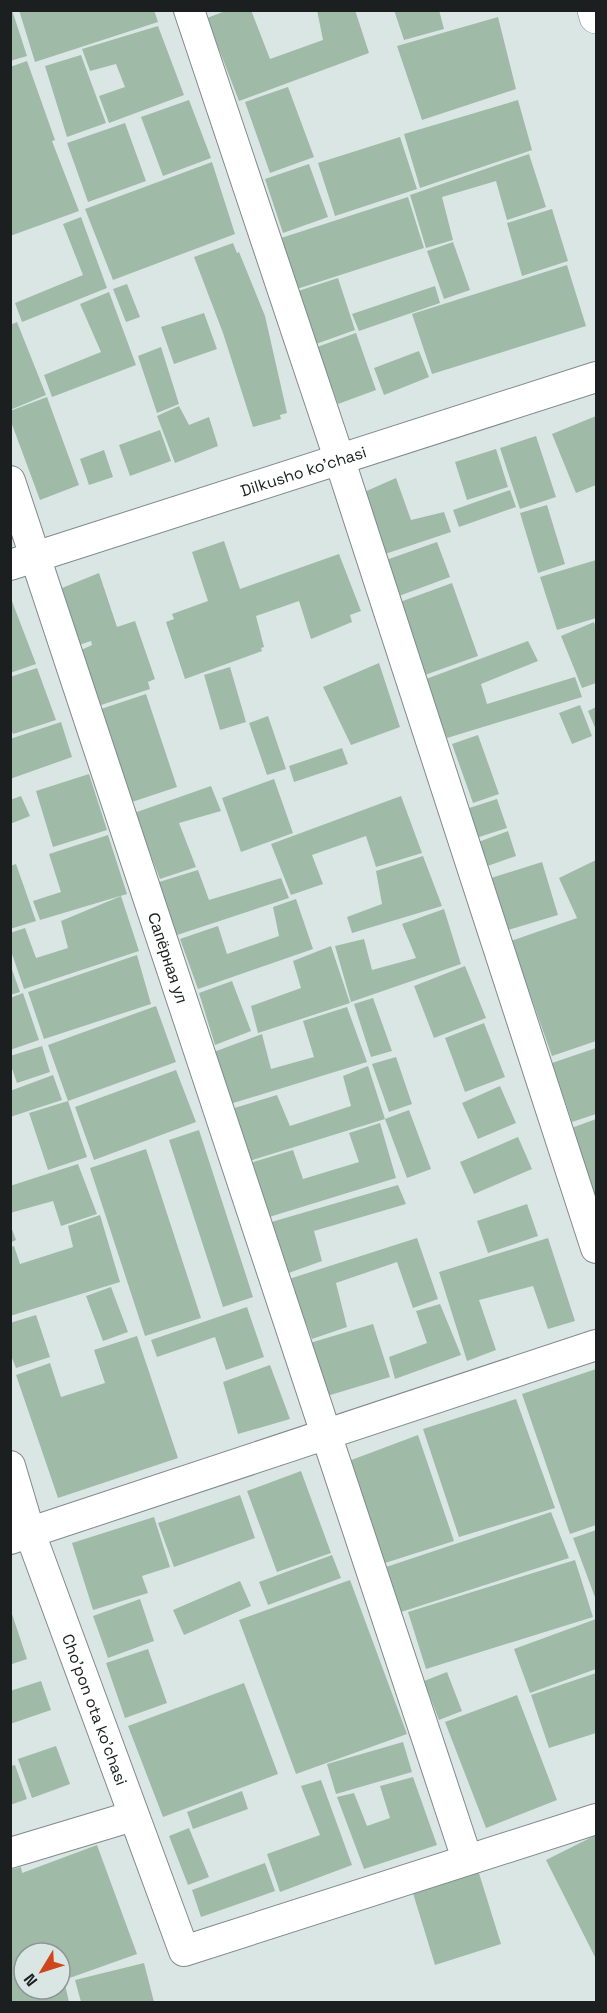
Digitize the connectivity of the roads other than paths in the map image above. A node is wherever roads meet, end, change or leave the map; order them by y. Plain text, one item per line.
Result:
1 (189, 10) edge
2 (594, 10) edge
3 (597, 17) edge
4 (597, 377) edge
5 (340, 461) junction
6 (10, 481) edge
7 (23, 560) edge
8 (597, 1248) edge
9 (597, 1345) edge
10 (326, 1436) junction
11 (10, 1466) edge
12 (20, 1536) edge
13 (133, 1816) junction
14 (597, 1819) edge
15 (10, 1853) edge
16 (466, 1859) junction

1 - 5 street
2 - 3 street
4 - 5 street, Dilkusho ko'chasi
5 - 7 street, Dilkusho ko'chasi
5 - 8 street
6 - 7 street, Сапёрная ул
7 - 10 street, Сапёрная ул
9 - 10 street
10 - 12 street
10 - 16 street, Сапёрная ул
11 - 12 street, Cho'pon ota ko'chasi
12 - 13 street, Cho'pon ota ko'chasi
13 - 15 street
13 - 16 street, Cho'pon ota ko'chasi
14 - 16 street

